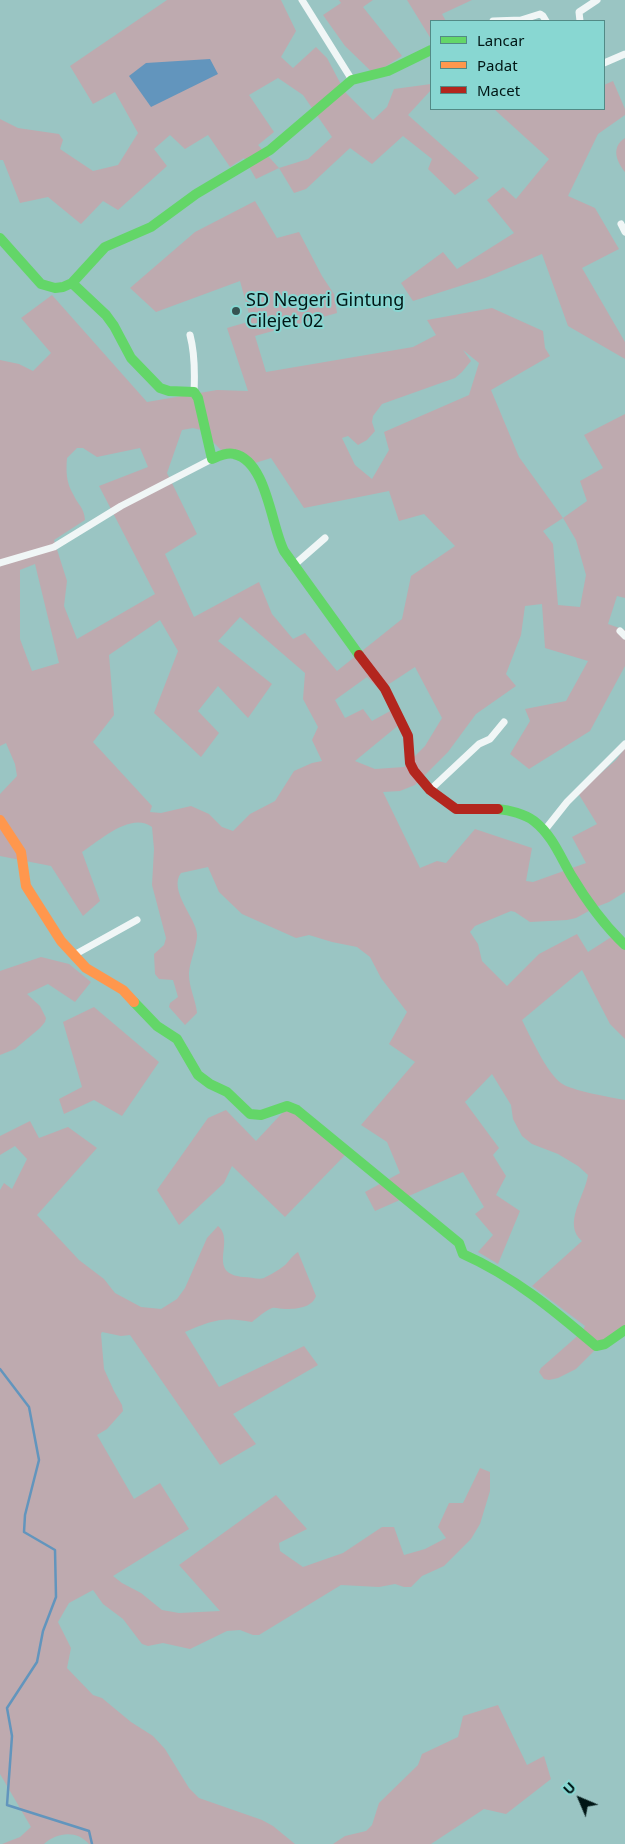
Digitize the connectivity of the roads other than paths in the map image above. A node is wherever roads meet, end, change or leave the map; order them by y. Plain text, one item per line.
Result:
1 (302, 0) edge
2 (597, 0) edge
3 (521, 20) edge
4 (545, 20) edge
5 (580, 20) edge
6 (430, 50) edge
7 (625, 54) edge
8 (605, 63) edge
9 (352, 80) junction
10 (621, 224) dead end
11 (625, 232) edge
12 (0, 238) edge
13 (72, 283) junction
14 (190, 335) dead end
15 (194, 392) junction
16 (212, 459) junction
17 (325, 538) dead end
18 (0, 563) edge
19 (293, 566) junction
20 (504, 722) dead end
21 (625, 744) edge
22 (430, 790) junction
23 (0, 820) edge
24 (544, 831) junction
25 (137, 920) dead end
26 (625, 945) edge
27 (74, 955) junction
28 (625, 1330) edge

1 - 9 street
2 - 5 street
3 - 4 street
6 - 9 street
7 - 8 street
9 - 13 street
10 - 11 street
12 - 13 street
13 - 15 street
14 - 15 street
15 - 16 street
16 - 18 street
16 - 19 street
17 - 19 street
19 - 22 street
20 - 22 street
21 - 24 street
22 - 24 street
23 - 27 street
24 - 26 street
25 - 27 street
27 - 28 street

